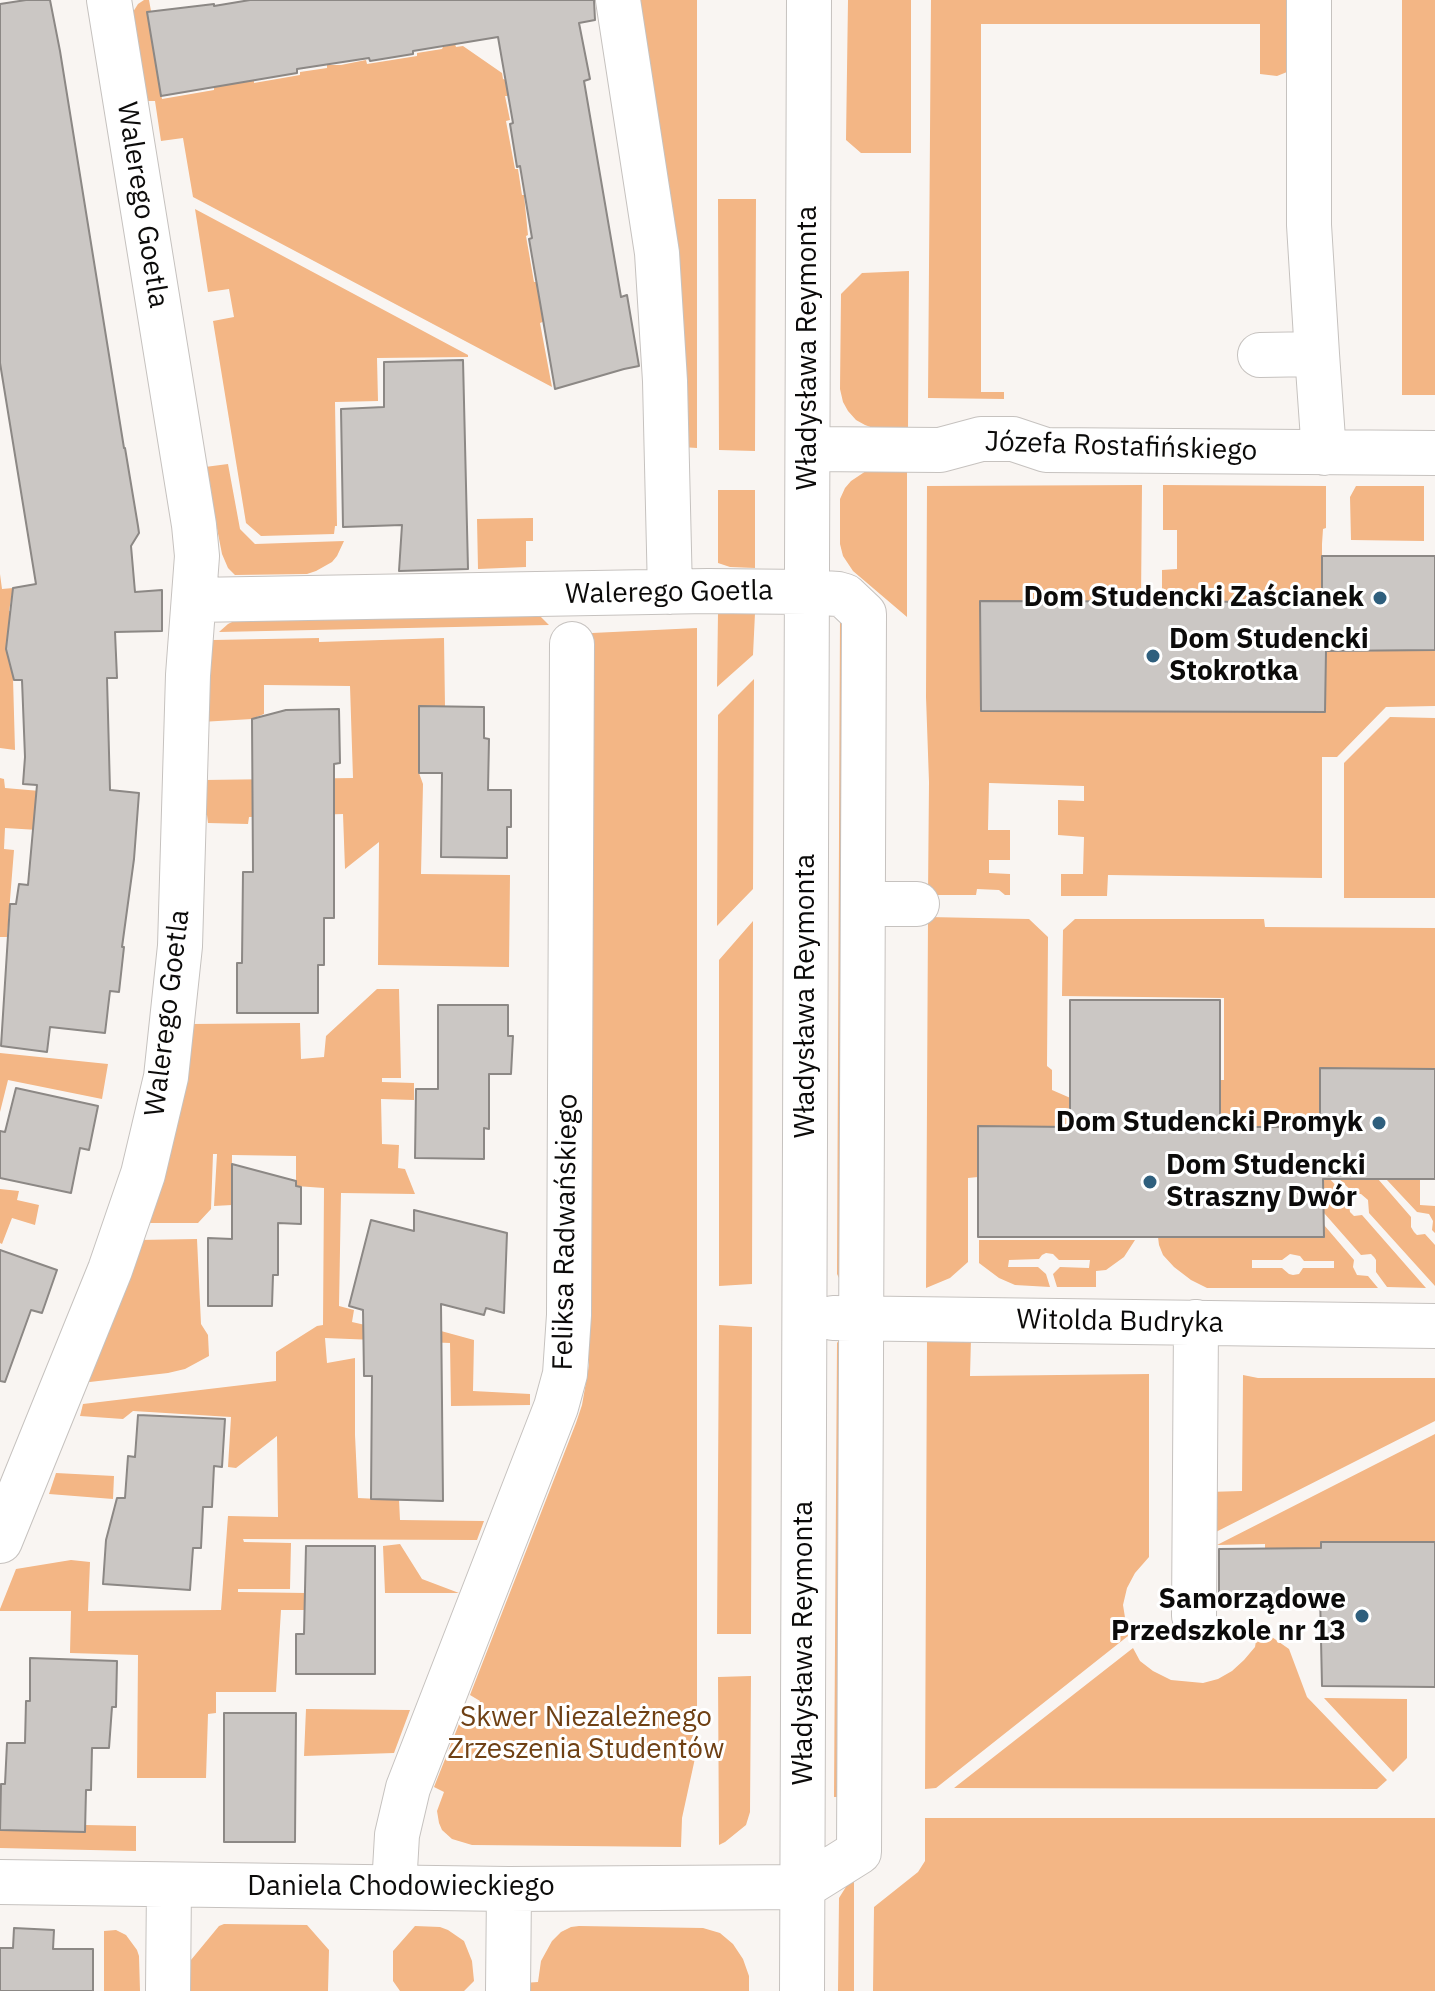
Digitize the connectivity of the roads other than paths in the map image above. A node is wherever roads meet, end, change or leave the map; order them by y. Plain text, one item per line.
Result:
1 (109, 0) edge
2 (618, 0) edge
3 (809, 0) edge
4 (1309, 0) edge
5 (1317, 354) junction
6 (1260, 355) dead end
7 (808, 449) junction
8 (1324, 453) junction
9 (1435, 453) edge
10 (670, 592) junction
11 (808, 592) junction
12 (194, 600) junction
13 (572, 644) dead end
14 (863, 904) junction
15 (917, 904) dead end
16 (805, 1317) junction
17 (860, 1318) junction
18 (1196, 1322) junction
19 (1435, 1326) edge
20 (0, 1541) edge
21 (1194, 1616) dead end
22 (0, 1882) edge
23 (169, 1885) junction
24 (394, 1887) junction
25 (803, 1887) junction
26 (509, 1889) junction
27 (168, 1991) edge
28 (508, 1991) edge
29 (802, 1991) edge

1 - 12 street, Walerego Goetla
2 - 10 street
3 - 7 street, Władysława Reymonta
4 - 5 street
5 - 6 street
5 - 8 street
7 - 8 street, Józefa Rostafińskiego
7 - 11 street, Władysława Reymonta
8 - 9 street, Józefa Rostafińskiego
10 - 11 street, Walerego Goetla
10 - 12 street, Walerego Goetla
11 - 14 street, Walerego Goetla
11 - 16 street, Władysława Reymonta
12 - 20 street, Walerego Goetla
13 - 24 street, Feliksa Radwańskiego
14 - 15 street
14 - 17 street, Walerego Goetla
16 - 17 street, Witolda Budryka
16 - 25 street, Władysława Reymonta
17 - 18 street, Witolda Budryka
17 - 25 street, Walerego Goetla
18 - 19 street, Witolda Budryka
18 - 21 street
22 - 23 street, Daniela Chodowieckiego
23 - 24 street, Daniela Chodowieckiego
23 - 27 street
24 - 26 street, Daniela Chodowieckiego
25 - 26 street, Daniela Chodowieckiego
25 - 29 street, Władysława Reymonta
26 - 28 street

